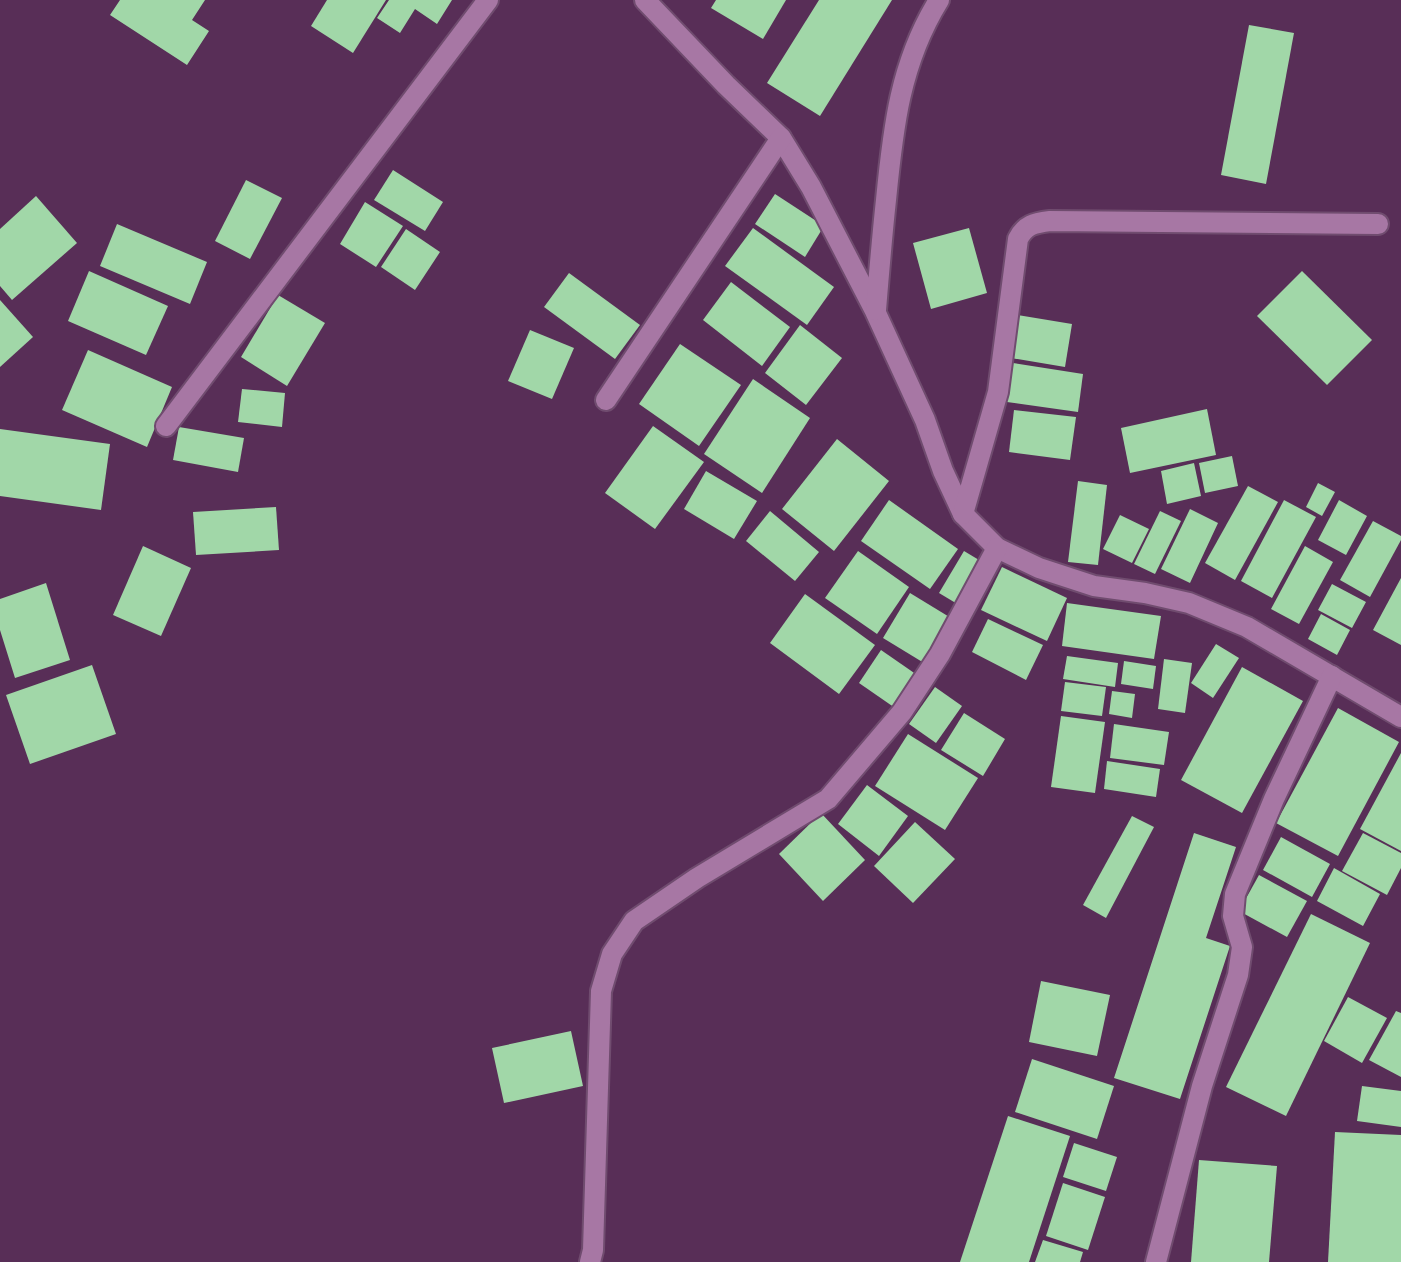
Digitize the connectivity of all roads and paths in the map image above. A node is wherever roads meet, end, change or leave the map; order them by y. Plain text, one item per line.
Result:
1 (488, 0) edge
2 (645, 0) edge
3 (939, 0) edge
4 (781, 138) junction
5 (1378, 224) dead end
6 (875, 311) junction
7 (606, 400) dead end
8 (166, 426) dead end
9 (963, 514) junction
10 (997, 548) junction
11 (1332, 676) junction
12 (1401, 717) edge
13 (590, 1262) edge
14 (1156, 1262) edge

1 - 8 street
2 - 4 street
3 - 6 street
4 - 6 street
4 - 7 street
5 - 9 street
6 - 9 street
9 - 10 street
10 - 11 street
10 - 13 street
11 - 12 street
11 - 14 street

